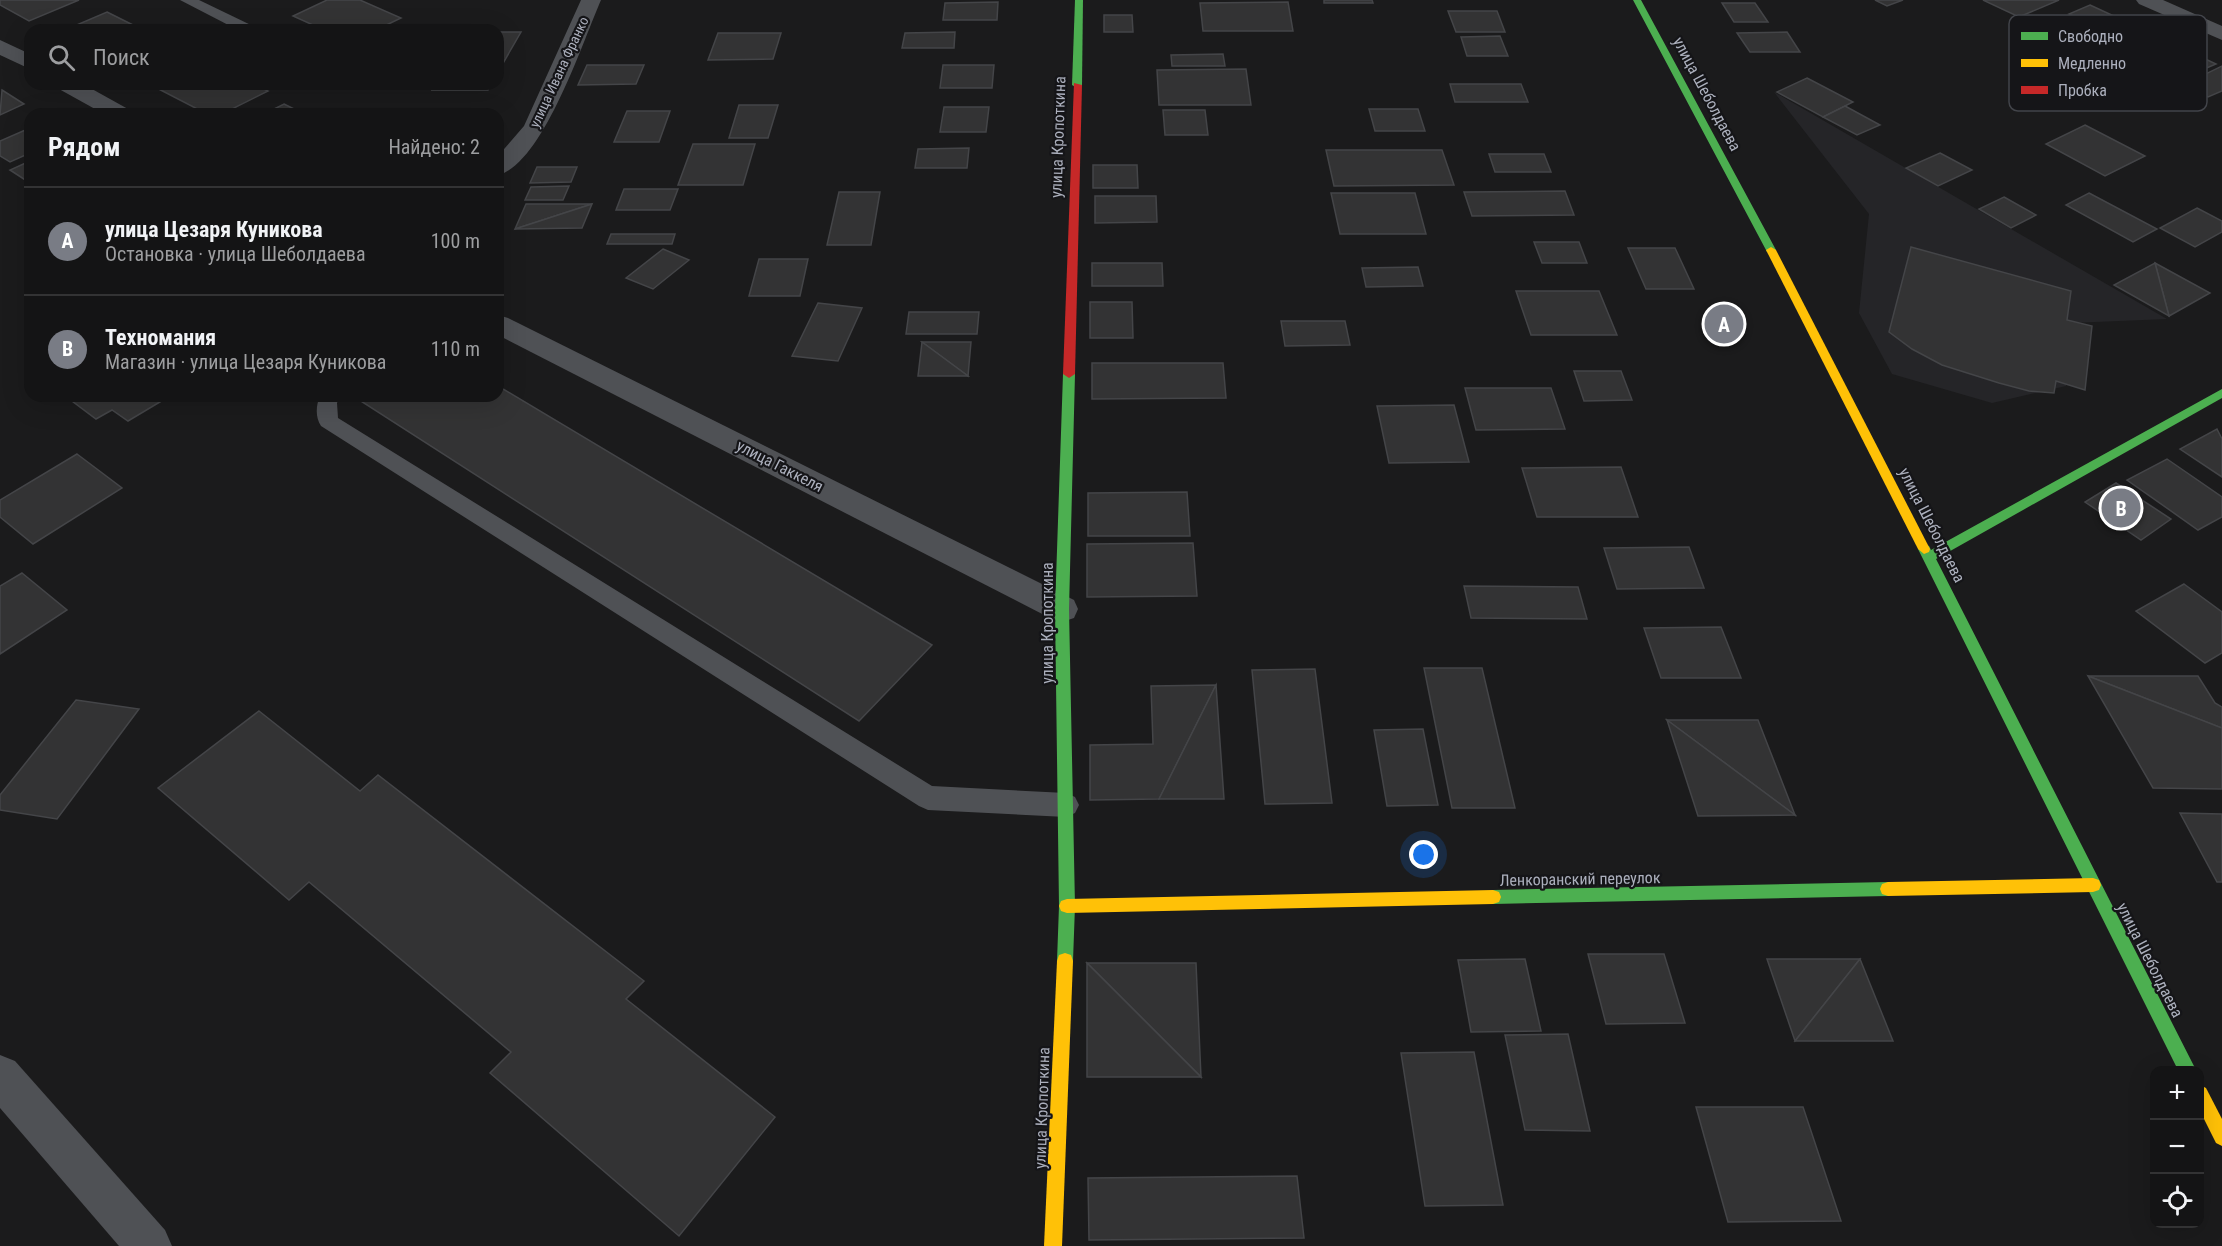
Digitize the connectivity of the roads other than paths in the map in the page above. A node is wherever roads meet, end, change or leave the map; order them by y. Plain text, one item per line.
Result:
1 (187, 0) edge
2 (591, 0) edge
3 (1078, 0) edge
4 (1637, 0) edge
5 (2146, 0) edge
6 (2180, 15) edge
7 (237, 24) edge
8 (2207, 27) edge
9 (2222, 34) edge
10 (0, 46) edge
11 (24, 60) edge
12 (78, 90) edge
13 (109, 108) edge
14 (504, 163) edge
15 (504, 327) edge
16 (2222, 393) edge
17 (327, 402) edge
18 (1930, 556) junction
19 (1062, 609) junction
20 (1066, 805) junction
21 (2093, 885) junction
22 (1067, 906) junction
23 (2184, 1066) edge
24 (0, 1076) edge
25 (2204, 1094) edge
26 (2204, 1103) edge
27 (2222, 1110) edge
28 (2222, 1137) edge
29 (149, 1246) edge
30 (1053, 1246) edge

1 - 7 lane
2 - 14 street, улица Ивана Франко
3 - 19 street, улица Кропоткина
4 - 18 street, улица Шеболдаева
5 - 6 street
8 - 9 street
10 - 11 street
12 - 13 street
15 - 19 street, улица Гаккеля
16 - 18 street
17 - 20 lane
18 - 21 street, улица Шеболдаева
19 - 20 street, улица Кропоткина
20 - 22 street, улица Кропоткина
21 - 22 street, Ленкоранский переулок
21 - 23 street, улица Шеболдаева
22 - 30 street, улица Кропоткина
24 - 29 street
25 - 27 street
26 - 28 street

